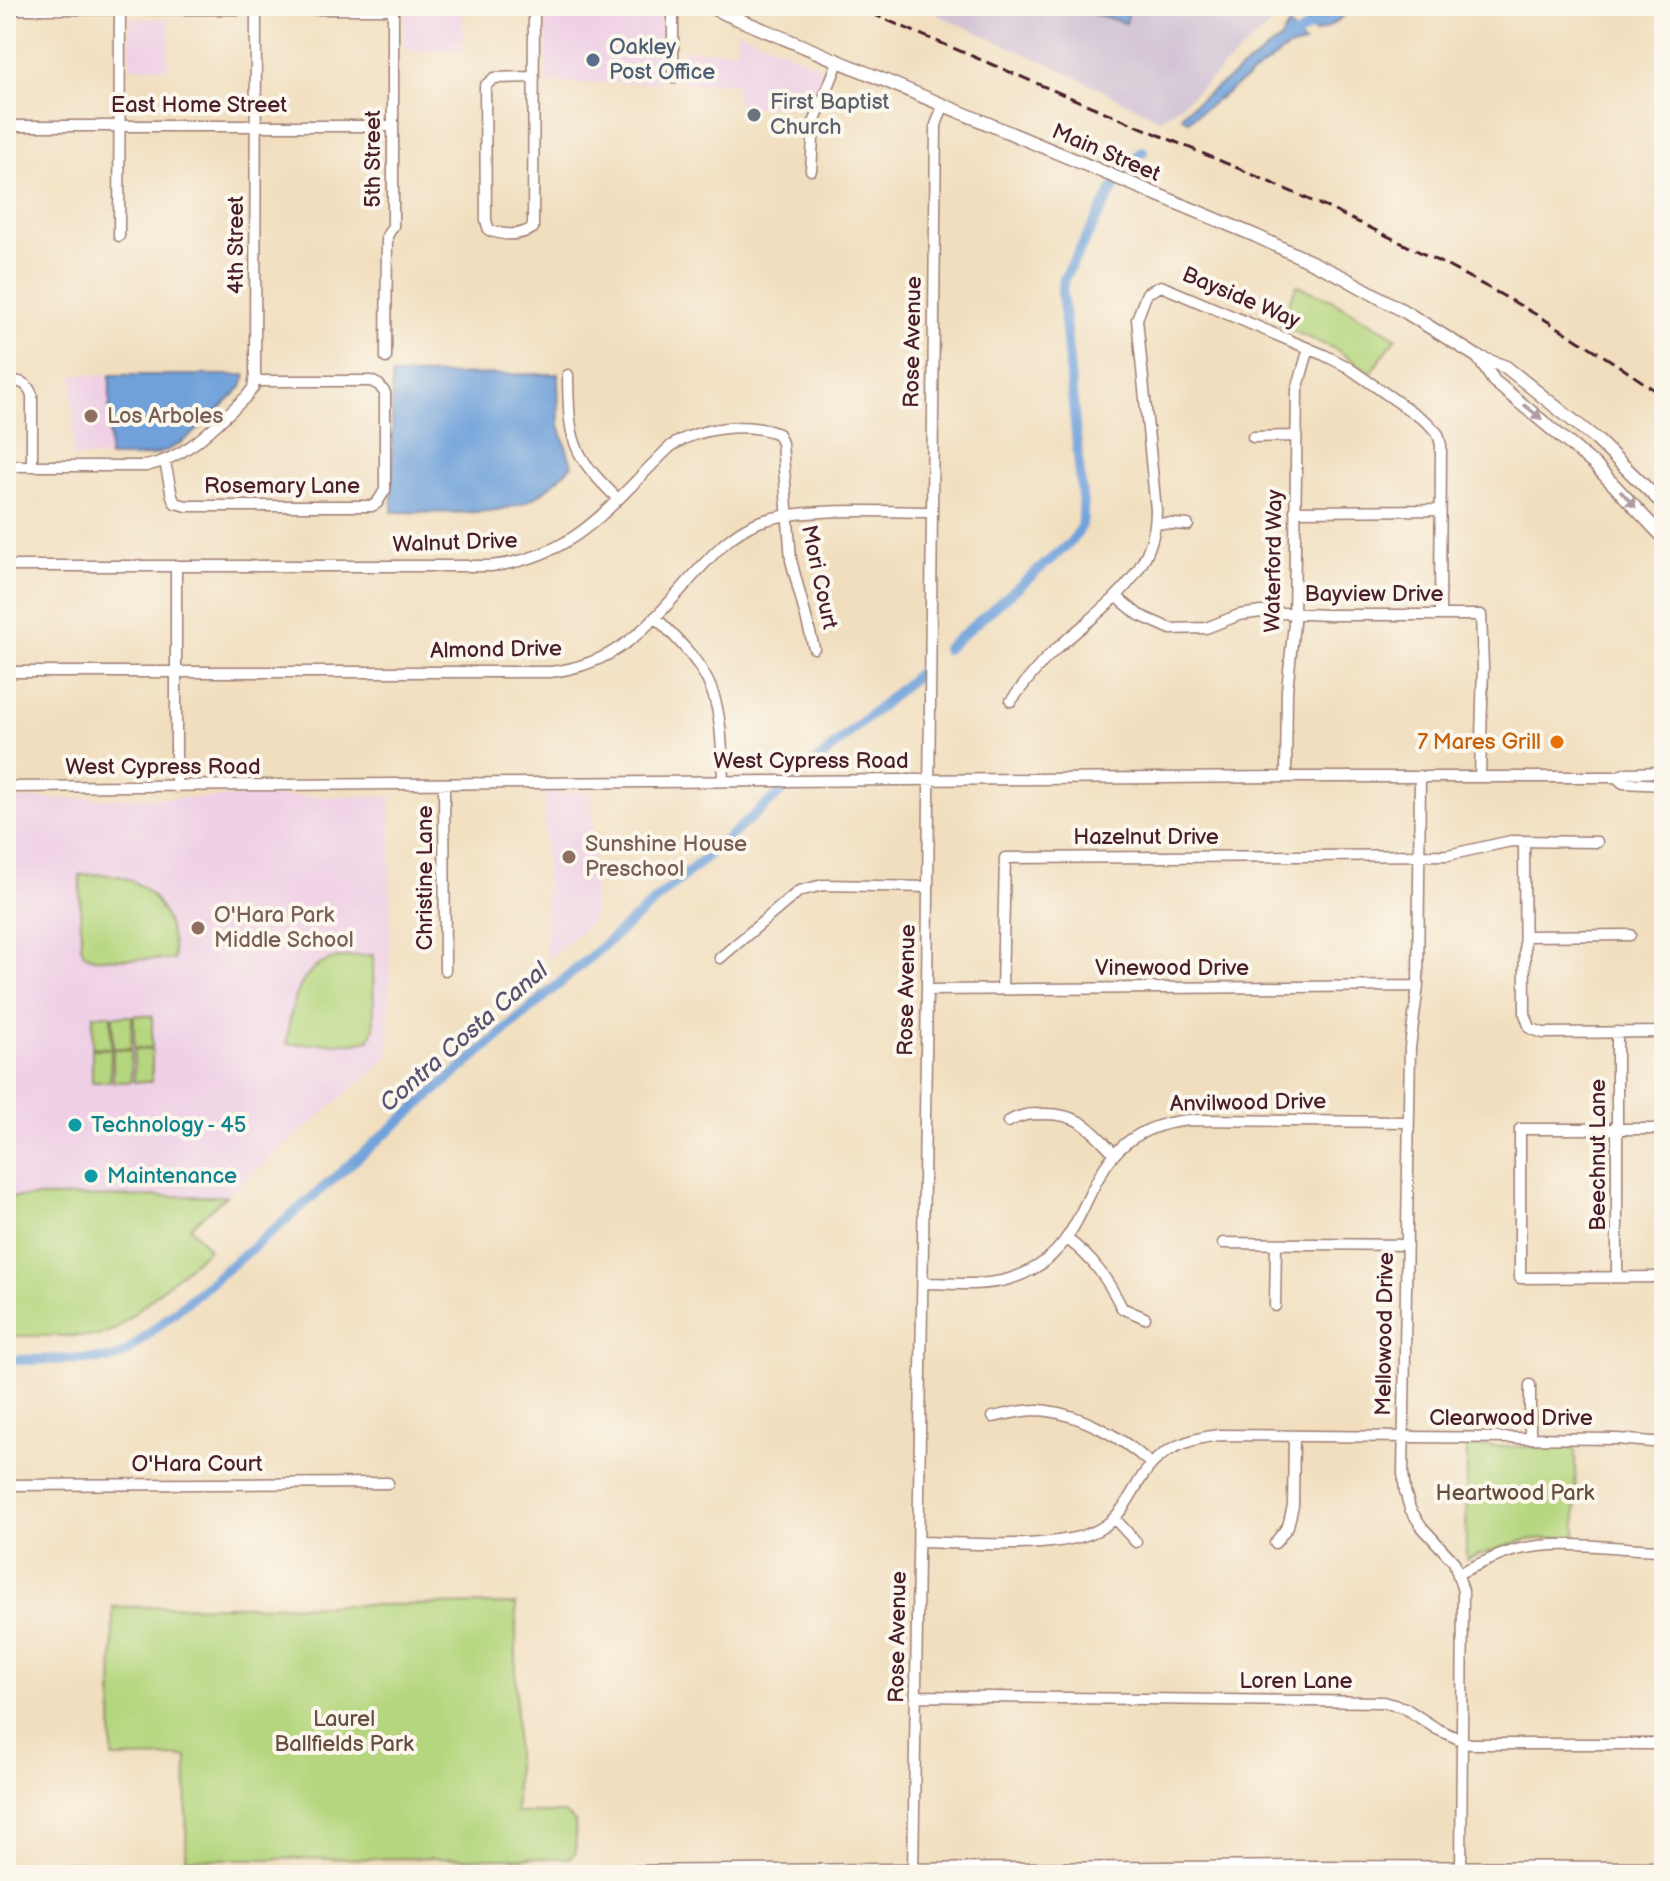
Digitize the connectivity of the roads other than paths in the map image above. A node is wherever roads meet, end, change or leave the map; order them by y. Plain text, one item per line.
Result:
1 (534, 6) edge
2 (673, 6) edge
3 (707, 6) edge
4 (120, 8) edge
5 (256, 8) edge
6 (393, 8) edge
7 (6, 9) edge
8 (838, 62) junction
9 (534, 77) junction
10 (673, 78) dead end
11 (943, 106) junction
12 (119, 125) junction
13 (256, 125) junction
14 (6, 126) edge
15 (392, 126) junction
16 (811, 170) dead end
17 (119, 236) dead end
18 (1309, 348) junction
19 (1478, 357) junction
20 (386, 358) dead end
21 (568, 375) dead end
22 (6, 381) edge
23 (255, 381) junction
24 (1296, 436) junction
25 (1253, 437) dead end
26 (165, 462) junction
27 (6, 466) edge
28 (32, 466) junction
29 (617, 498) junction
30 (1664, 505) edge
31 (1440, 510) junction
32 (1295, 511) junction
33 (931, 512) junction
34 (786, 515) junction
35 (1156, 523) junction
36 (1188, 525) dead end
37 (1664, 538) edge
38 (6, 566) edge
39 (176, 566) junction
40 (1117, 597) junction
41 (1294, 613) junction
42 (1440, 614) junction
43 (655, 617) junction
44 (814, 648) dead end
45 (6, 672) edge
46 (176, 672) junction
47 (1011, 701) dead end
48 (1664, 772) edge
49 (1420, 776) junction
50 (1286, 777) junction
51 (1480, 777) junction
52 (1616, 777) junction
53 (929, 780) junction
54 (723, 781) junction
55 (444, 785) junction
56 (1664, 785) edge
57 (6, 787) edge
58 (176, 787) junction
59 (1524, 841) junction
60 (1597, 842) dead end
61 (1419, 855) junction
62 (928, 887) junction
63 (1630, 935) dead end
64 (1525, 936) junction
65 (720, 958) dead end
66 (445, 970) dead end
67 (1418, 986) junction
68 (1002, 989) junction
69 (927, 990) junction
70 (1617, 1032) junction
71 (1664, 1032) edge
72 (1008, 1122) dead end
73 (1408, 1122) junction
74 (1618, 1129) junction
75 (1664, 1129) edge
76 (1114, 1153) junction
77 (1067, 1239) junction
78 (1223, 1243) dead end
79 (1276, 1244) junction
80 (1406, 1245) junction
81 (1617, 1277) junction
82 (1664, 1277) edge
83 (923, 1283) junction
84 (1275, 1306) dead end
85 (1145, 1318) dead end
86 (1530, 1385) dead end
87 (993, 1417) dead end
88 (1294, 1436) junction
89 (1403, 1437) junction
90 (1530, 1438) junction
91 (1664, 1443) edge
92 (1151, 1464) junction
93 (388, 1483) dead end
94 (6, 1485) edge
95 (1114, 1518) junction
96 (920, 1542) junction
97 (1136, 1542) dead end
98 (1275, 1543) dead end
99 (1664, 1550) edge
100 (1459, 1573) junction
101 (916, 1696) junction
102 (1462, 1742) junction
103 (1664, 1744) edge
104 (1664, 1868) edge
105 (1302, 1871) edge
106 (1461, 1871) edge
107 (1639, 1871) edge
108 (913, 1872) edge
109 (42, 1875) edge
110 (85, 1875) edge
111 (592, 1875) edge

1 - 9 street
2 - 10 street
3 - 8 main road, Main Street
4 - 5 street
4 - 7 street
4 - 12 street
5 - 6 street
5 - 13 street, 4th Street
6 - 15 street, 5th Street
8 - 11 main road, Main Street
8 - 16 street
9 - 9 street
11 - 19 main road, Main Street
11 - 33 street, Rose Avenue
12 - 13 street, East Home Street
12 - 14 street, East Home Street
12 - 17 street
13 - 15 street, East Home Street
13 - 23 street, 4th Street
15 - 20 street, 5th Street
18 - 24 street, Waterford Way
18 - 31 street, Bayside Way
18 - 35 street, Bayside Way
19 - 30 main road, Main Street
19 -> 37 main road, Main Street
21 - 29 street
22 - 28 street
23 - 26 street
23 - 26 street, Rosemary Lane
24 - 25 street
24 - 32 street, Waterford Way
26 - 28 street
27 - 28 street
29 - 34 street, Walnut Drive
29 - 39 street, Walnut Drive
31 - 32 street
31 - 42 street, Bayside Way
32 - 41 street, Waterford Way
33 - 34 street, Almond Drive
33 - 53 street, Rose Avenue
34 - 43 street, Almond Drive
34 - 44 street, Mori Court
35 - 36 street
35 - 40 street, Bayside Way
38 - 39 street, Walnut Drive
39 - 46 street
40 - 41 street, Bayview Drive
40 - 47 street, Bayside Way
41 - 42 street, Bayview Drive
41 - 50 street, Waterford Way
42 - 51 street, Bayview Drive
43 - 46 street, Almond Drive
43 - 54 street
45 - 46 street, Almond Drive
46 - 58 street
48 - 52 street, West Cypress Road
49 - 50 street, West Cypress Road
49 - 51 street, West Cypress Road
49 - 61 street, Mellowood Drive
50 - 53 street, West Cypress Road
51 - 52 street, West Cypress Road
52 - 56 street, West Cypress Road
53 - 54 street, West Cypress Road
53 - 62 street, Rose Avenue
54 - 55 street, West Cypress Road
55 - 58 street, West Cypress Road
55 - 66 street, Christine Lane
57 - 58 street, West Cypress Road
59 - 60 street
59 - 61 street
59 - 64 street
61 - 67 street, Mellowood Drive
61 - 68 street, Hazelnut Drive
62 - 65 street
62 - 69 street, Rose Avenue
63 - 64 street
64 - 70 street
67 - 68 street, Vinewood Drive
67 - 73 street, Mellowood Drive
68 - 69 street, Vinewood Drive
69 - 83 street, Rose Avenue
70 - 71 street
70 - 74 street, Beechnut Lane
72 - 76 street
73 - 76 street, Anvilwood Drive
73 - 80 street, Mellowood Drive
74 - 75 street
74 - 81 street, Beechnut Lane
74 - 81 street
76 - 77 street, Anvilwood Drive
77 - 83 street, Anvilwood Drive
77 - 85 street
78 - 79 street
79 - 80 street
79 - 84 street
80 - 89 street, Mellowood Drive
81 - 82 street
83 - 96 street, Rose Avenue
86 - 90 street
87 - 92 street
88 - 89 street, Clearwood Drive
88 - 92 street, Clearwood Drive
88 - 98 street
89 - 90 street, Clearwood Drive
89 - 100 street, Mellowood Drive
90 - 91 street, Clearwood Drive
92 - 95 street, Clearwood Drive
93 - 94 street, O'Hara Court
95 - 96 street, Clearwood Drive
95 - 97 street
96 - 101 street, Rose Avenue
99 - 100 street
100 - 102 street, Mellowood Drive
101 - 102 street, Loren Lane
101 - 108 street, Rose Avenue
102 - 103 street, Loren Lane
102 - 106 street, Mellowood Drive
104 - 107 main road
105 - 106 main road
105 - 108 main road
106 - 107 main road
108 - 111 main road
109 - 110 main road

